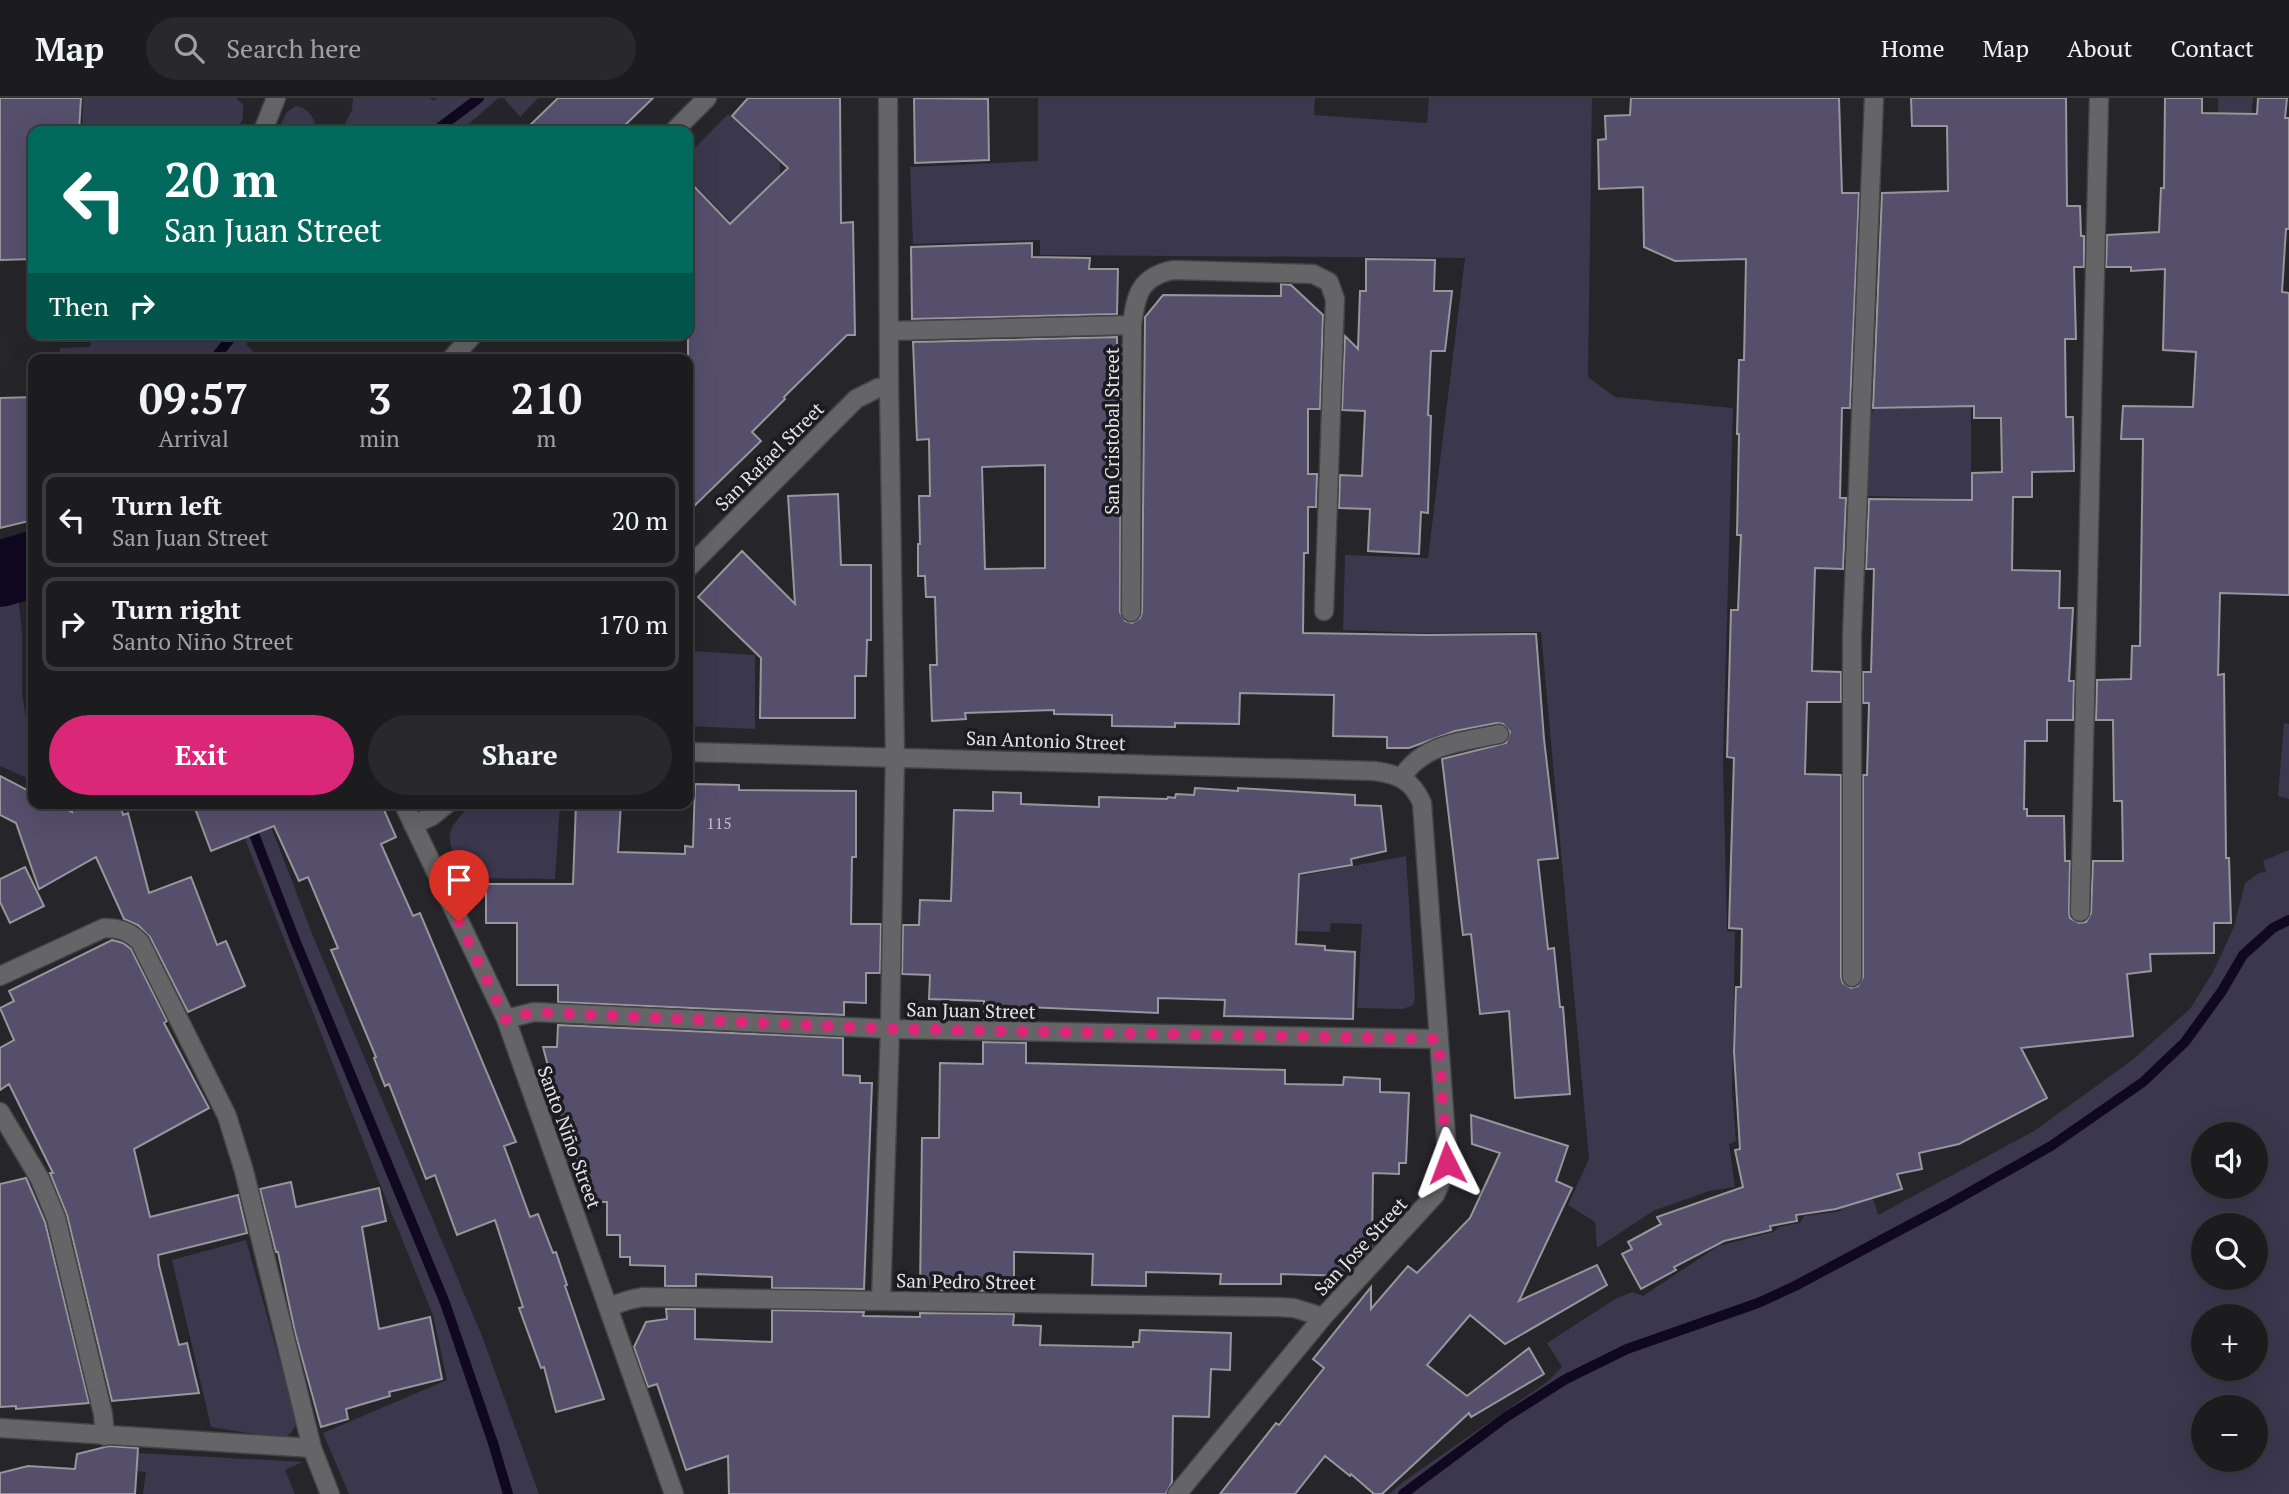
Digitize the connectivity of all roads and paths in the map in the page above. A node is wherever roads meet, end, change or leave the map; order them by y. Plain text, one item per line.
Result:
1 (276, 98) edge
2 (707, 98) edge
3 (888, 98) edge
4 (1874, 98) edge
5 (2099, 98) edge
6 (265, 126) edge
7 (679, 126) edge
8 (1132, 325) junction
9 (890, 331) junction
10 (468, 340) edge
11 (456, 354) edge
12 (889, 387) junction
13 (693, 563) edge
14 (1324, 611) dead end
15 (1131, 612) dead end
16 (1499, 734) dead end
17 (693, 751) edge
18 (895, 756) junction
19 (1402, 777) junction
20 (406, 809) edge
21 (441, 809) edge
22 (413, 825) junction
23 (2080, 912) dead end
24 (0, 976) edge
25 (1852, 977) dead end
26 (506, 1020) junction
27 (890, 1029) junction
28 (1438, 1039) junction
29 (0, 1112) edge
30 (881, 1301) junction
31 (608, 1307) junction
32 (1323, 1317) junction
33 (0, 1428) edge
34 (105, 1436) junction
35 (312, 1448) junction
36 (330, 1494) edge
37 (674, 1494) edge
38 (1177, 1494) edge

1 - 6 street
2 - 7 street
3 - 9 street
4 - 25 street
5 - 23 street
8 - 9 street, San Cristobal Street
8 - 14 street
8 - 15 street, San Cristobal Street
9 - 12 street
10 - 11 street
12 - 13 street, San Rafael Street
12 - 18 street
16 - 19 street
17 - 18 street, San Antonio Street
18 - 19 street, San Antonio Street
18 - 27 street
19 - 28 street, San Jose Street
20 - 22 street, Santo Niño Street
21 - 22 street
22 - 26 street, Santo Niño Street
24 - 35 street
26 - 27 street, San Juan Street
26 - 31 street, Santo Niño Street
27 - 28 street, San Juan Street
27 - 30 street
28 - 32 street, San Jose Street
29 - 34 street
30 - 31 street, San Pedro Street
30 - 32 street, San Pedro Street
31 - 37 street, Santo Niño Street
32 - 38 street, San Jose Street
33 - 34 street
34 - 35 street
35 - 36 street

